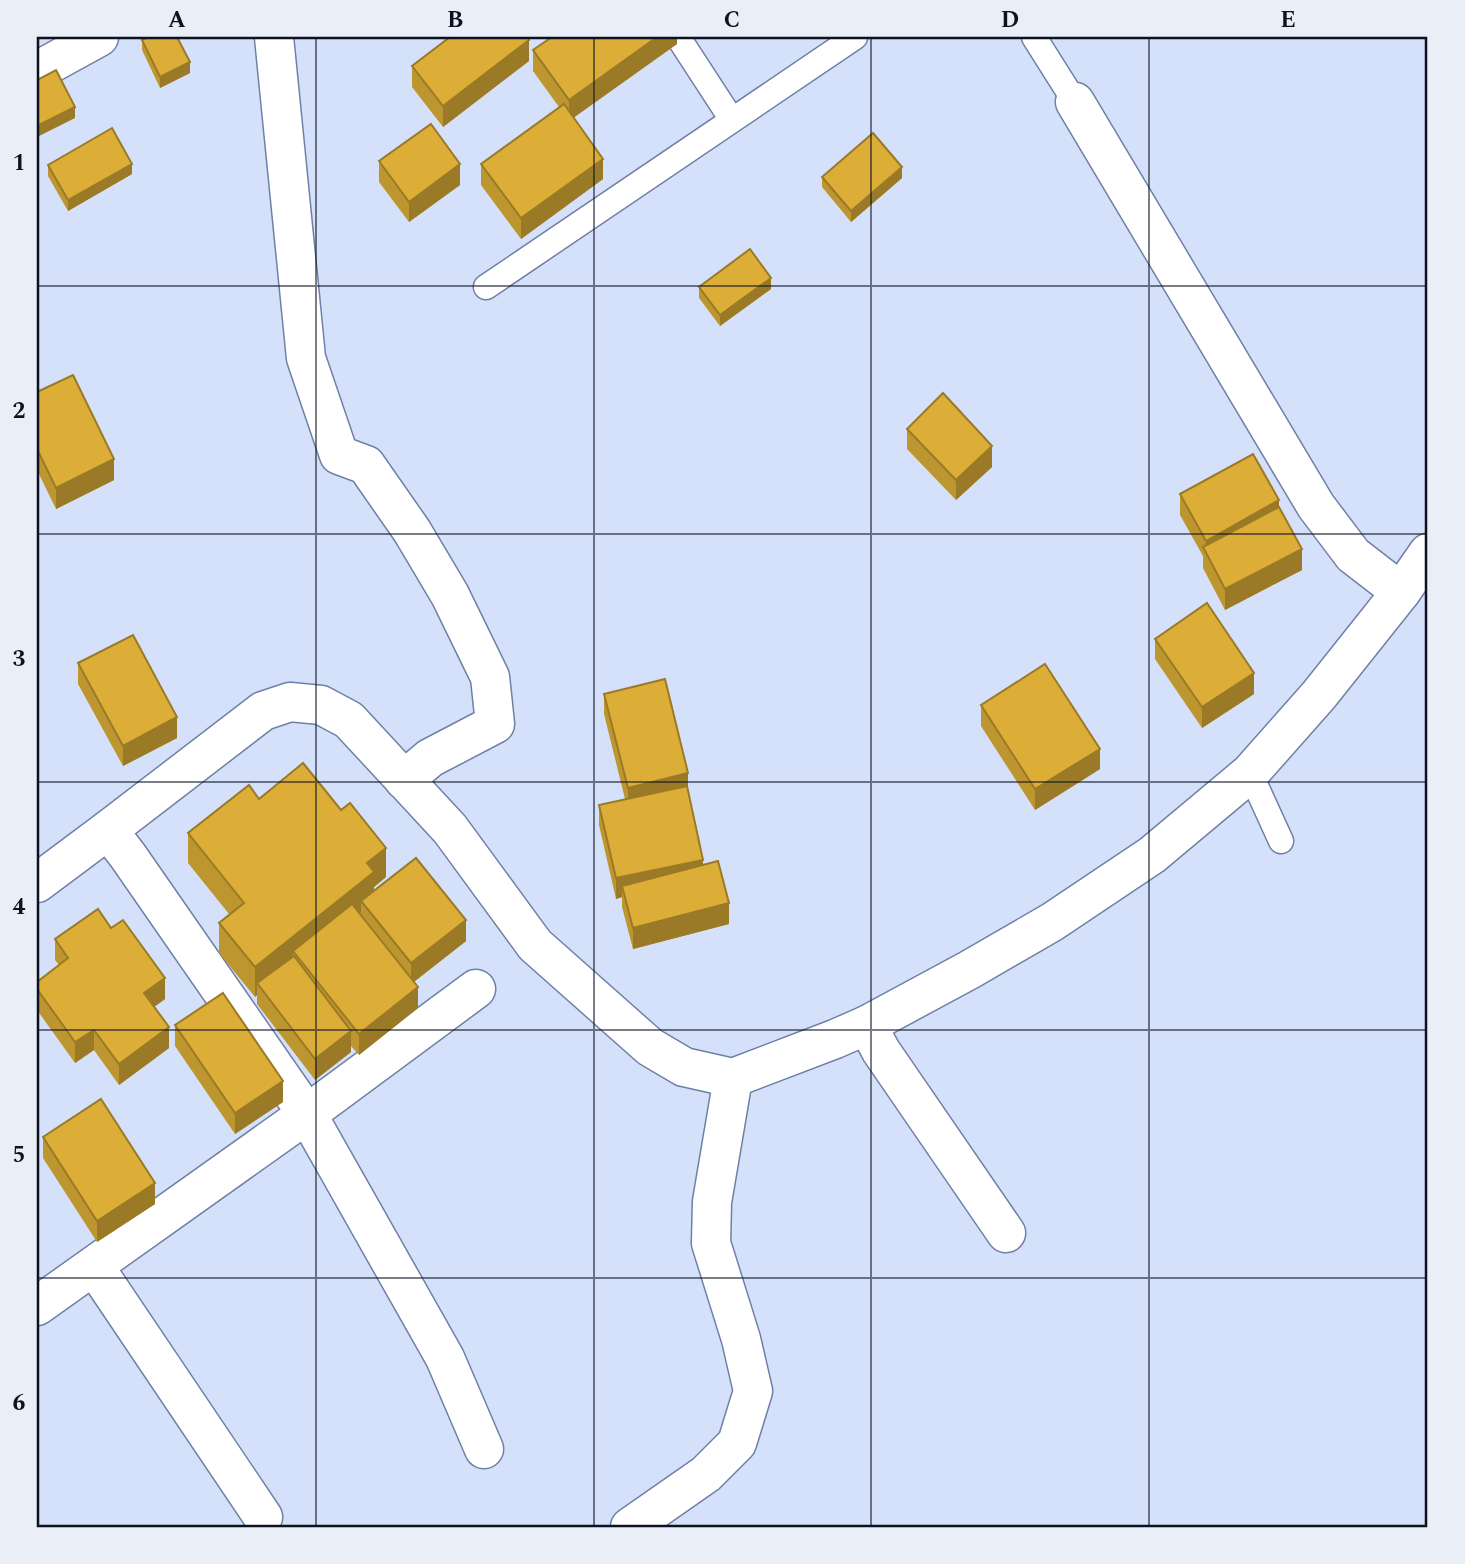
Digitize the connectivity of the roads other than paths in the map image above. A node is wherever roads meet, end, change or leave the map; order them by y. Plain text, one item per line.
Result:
1 (99, 37) edge
2 (274, 37) edge
3 (678, 37) edge
4 (855, 37) edge
5 (1034, 37) edge
6 (37, 71) edge
7 (1075, 102) joint
8 (733, 120) junction
9 (486, 287) dead end
10 (1428, 553) edge
11 (1401, 592) junction
12 (1250, 773) junction
13 (404, 780) junction
14 (108, 830) junction
15 (1281, 841) dead end
16 (37, 883) edge
17 (476, 989) dead end
18 (867, 1025) junction
19 (733, 1078) junction
20 (307, 1114) junction
21 (1006, 1233) dead end
22 (94, 1266) junction
23 (37, 1306) edge
24 (484, 1449) dead end
25 (263, 1517) dead end
26 (630, 1527) edge

1 - 6 street
2 - 13 street
3 - 8 lane
4 - 8 lane
5 - 7 lane
7 - 11 street
8 - 9 lane
10 - 11 street
11 - 12 street
12 - 15 lane
12 - 18 street
13 - 14 street
13 - 19 street
14 - 16 street
14 - 20 street
17 - 20 street
18 - 19 street
18 - 21 street
19 - 26 street
20 - 22 street
20 - 24 street
22 - 23 street
22 - 25 street

